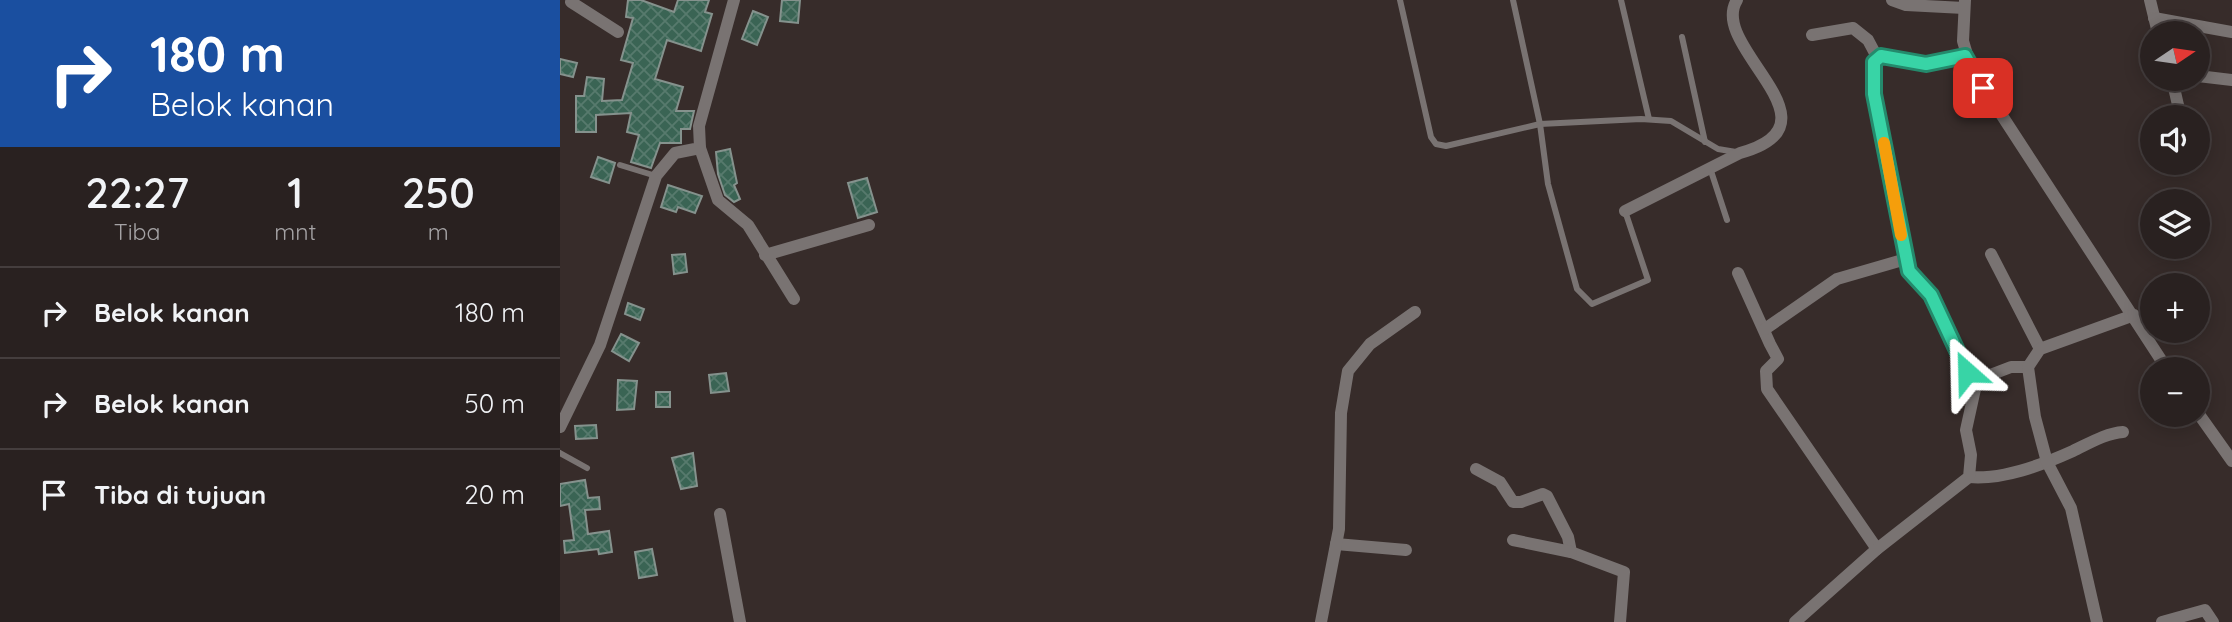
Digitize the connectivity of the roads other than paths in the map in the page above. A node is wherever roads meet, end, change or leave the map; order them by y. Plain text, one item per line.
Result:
1 (734, 0) edge
2 (1400, 0) edge
3 (1513, 0) edge
4 (1620, 0) edge
5 (1737, 0) edge
6 (1892, 0) edge
7 (2150, 0) edge
8 (568, 1) edge
9 (1964, 4) edge
10 (2154, 18) junction
11 (2155, 21) edge
12 (618, 32) dead end
13 (2232, 32) edge
14 (1812, 35) dead end
15 (1682, 37) dead end
16 (1965, 56) junction
17 (1877, 57) junction
18 (2210, 77) edge
19 (2232, 80) edge
20 (1649, 119) junction
21 (1540, 124) junction
22 (1705, 142) junction
23 (699, 148) junction
24 (1741, 153) junction
25 (620, 165) dead end
26 (1710, 168) junction
27 (656, 176) junction
28 (1625, 211) joint
29 (1727, 220) dead end
30 (869, 225) dead end
31 (1991, 254) dead end
32 (765, 255) junction
33 (1906, 259) junction
34 (1738, 272) dead end
35 (794, 299) dead end
36 (1415, 312) dead end
37 (2134, 315) junction
38 (1765, 329) junction
39 (2040, 349) junction
40 (2160, 357) edge
41 (2028, 367) junction
42 (1977, 380) junction
43 (560, 427) edge
44 (2208, 427) edge
45 (2123, 432) dead end
46 (560, 453) edge
47 (2232, 461) edge
48 (2048, 462) junction
49 (587, 468) dead end
50 (1476, 469) dead end
51 (1969, 477) junction
52 (719, 514) dead end
53 (1513, 540) dead end
54 (1336, 544) junction
55 (1877, 549) junction
56 (1406, 550) dead end
57 (1571, 552) junction
58 (740, 622) edge
59 (1321, 622) edge
60 (1620, 622) edge
61 (1795, 622) edge
62 (2097, 622) edge
63 (2162, 622) edge
64 (2213, 622) edge

1 - 23 street
2 - 21 lane
3 - 21 lane
4 - 20 lane
5 - 24 street
6 - 9 street
7 - 10 street
8 - 12 street
9 - 16 street
10 - 11 street
10 - 13 street
14 - 17 street
15 - 22 lane
16 - 17 street
16 - 37 street
17 - 33 street
18 - 19 street
20 - 21 lane
20 - 22 lane
21 - 28 lane
22 - 24 lane
23 - 27 street
23 - 32 street
24 - 26 street
25 - 27 lane
26 - 28 street
26 - 29 lane
27 - 43 street
30 - 32 street
31 - 39 street
32 - 35 street
33 - 38 street
33 - 42 street
34 - 38 street
36 - 54 street
37 - 39 street
37 - 40 street
38 - 55 street
39 - 41 street
41 - 42 street
41 - 48 street
42 - 51 street
44 - 47 street
45 - 48 street
46 - 49 lane
48 - 51 street
48 - 62 street
50 - 57 street
51 - 55 street
52 - 58 street
53 - 57 street
54 - 56 street
54 - 59 street
55 - 61 street
57 - 60 street
63 - 64 street

